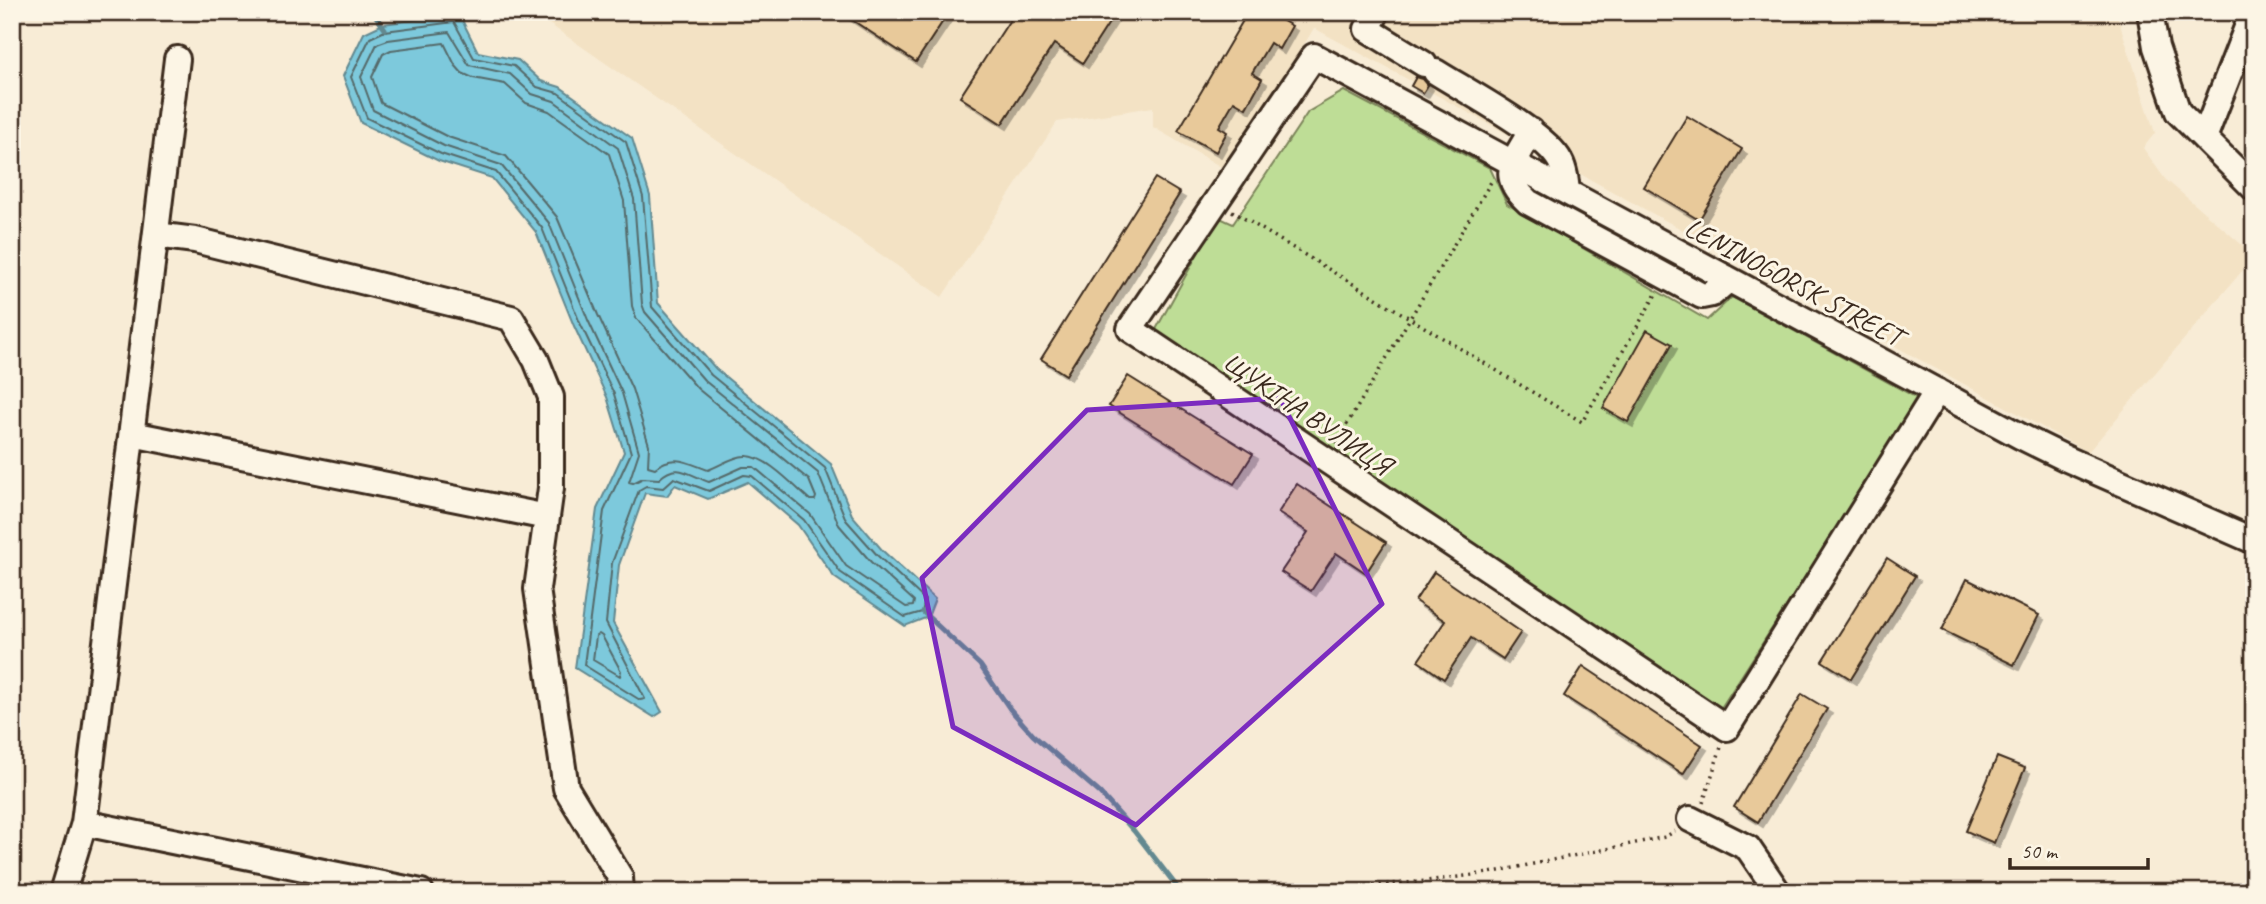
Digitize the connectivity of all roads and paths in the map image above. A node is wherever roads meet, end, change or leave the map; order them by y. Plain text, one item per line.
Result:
1 (1377, 12) edge
2 (2150, 12) edge
3 (2253, 12) edge
4 (1314, 56) joint
5 (177, 58) dead end
6 (1531, 131) junction
7 (2204, 138) junction
8 (1509, 161) junction
9 (2254, 188) edge
10 (1567, 192) junction
11 (1216, 201) junction
12 (156, 235) junction
13 (1666, 277) junction
14 (1728, 280) junction
15 (1409, 319) junction
16 (1937, 391) junction
17 (132, 434) junction
18 (1326, 460) junction
19 (547, 517) junction
20 (2254, 541) edge
21 (1727, 729) junction
22 (1690, 819) junction
23 (84, 823) junction
24 (63, 892) edge
25 (421, 892) edge
26 (621, 892) edge
27 (1289, 892) edge
28 (1778, 892) edge

1 - 6 street
2 - 7 street
3 - 7 street
4 - 8 street, LENINOGORSK STREET
4 - 11 street, ЩУКІНА ВУЛИЦЯ
5 - 12 street
6 - 8 street
6 - 10 street
7 - 9 street
8 - 10 street, LENINOGORSK STREET
8 - 13 street
8 - 15 path
10 - 14 street, LENINOGORSK STREET
11 - 15 path
11 - 18 street, ЩУКІНА ВУЛИЦЯ
12 - 17 street
12 - 19 street
13 - 14 street
13 - 15 path
14 - 16 street, LENINOGORSK STREET
15 - 18 path
16 - 20 street, LENINOGORSK STREET
16 - 21 street
17 - 19 street
17 - 23 street
18 - 21 street, ЩУКІНА ВУЛИЦЯ
19 - 26 street
21 - 22 path
22 - 27 path
22 - 28 street
23 - 24 street
23 - 25 street

